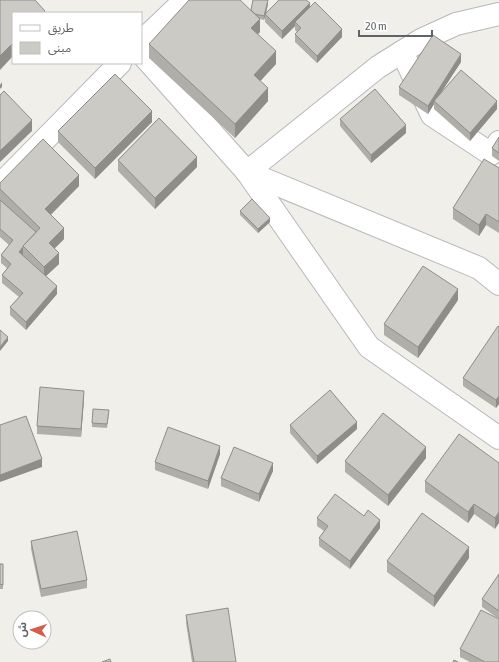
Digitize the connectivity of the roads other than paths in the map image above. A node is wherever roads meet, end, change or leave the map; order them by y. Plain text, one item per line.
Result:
1 (185, 0) edge
2 (499, 14) edge
3 (142, 41) edge
4 (402, 52) junction
5 (142, 54) edge
6 (119, 64) edge
7 (499, 142) edge
8 (247, 172) junction
9 (0, 184) edge
10 (499, 284) edge
11 (499, 438) edge

1 - 3 street
2 - 4 street
4 - 7 street
4 - 8 street
5 - 8 street
6 - 9 street
8 - 10 street
8 - 11 street

